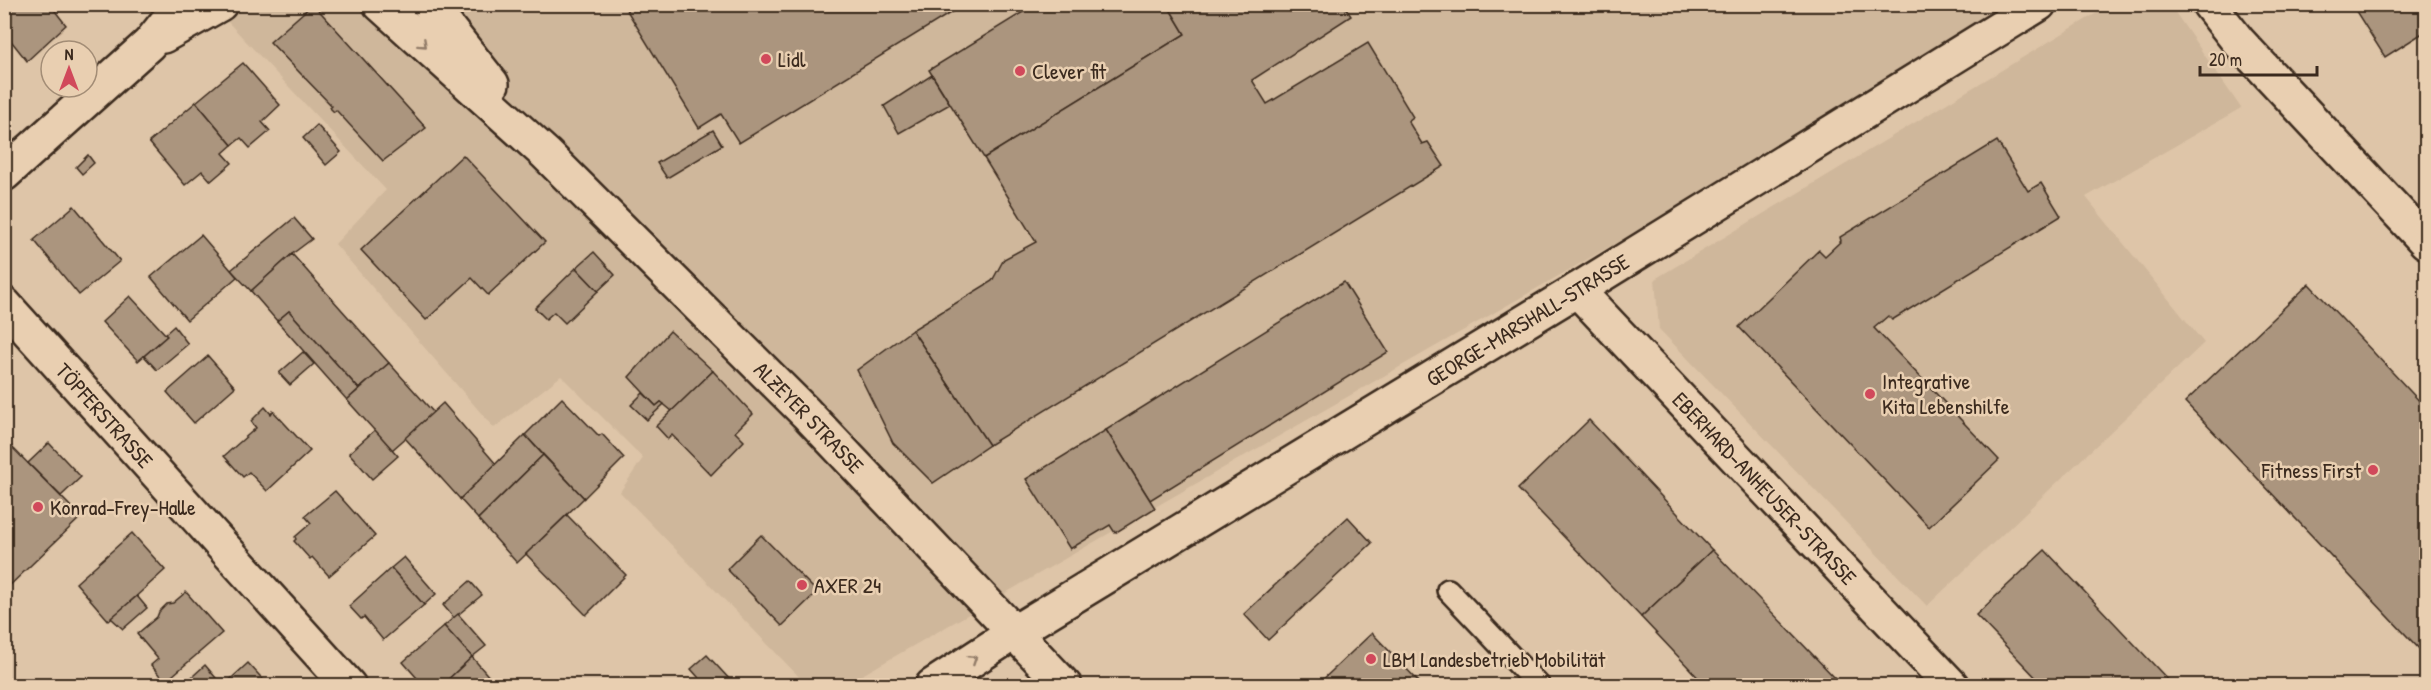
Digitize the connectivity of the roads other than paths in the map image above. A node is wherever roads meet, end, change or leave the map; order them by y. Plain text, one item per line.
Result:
1 (181, 4) edge
2 (220, 4) edge
3 (380, 4) edge
4 (429, 4) edge
5 (2039, 4) edge
6 (2209, 4) edge
7 (148, 44) junction
8 (546, 154) junction
9 (4, 174) edge
10 (2427, 242) edge
11 (1577, 290) junction
12 (4, 304) edge
13 (1448, 590) dead end
14 (1015, 632) junction
15 (349, 686) edge
16 (932, 686) edge
17 (1065, 686) edge
18 (1539, 686) edge
19 (1952, 686) edge

1 - 7 street
2 - 7 street
3 -> 8 street, ALZEYER STRASSE
4 - 8 street, ALZEYER STRASSE
5 - 11 street, GEORGE-MARSHALL-STRASSE
6 - 10 street
7 - 9 street
8 - 14 street, ALZEYER STRASSE
11 - 14 street, GEORGE-MARSHALL-STRASSE
11 - 19 street, EBERHARD-ANHEUSER-STRASSE
12 - 15 street, TÖPFERSTRASSE
13 - 18 lane
16 -> 14 street, GEORGE-MARSHALL-STRASSE
14 - 17 street, ALZEYER STRASSE

